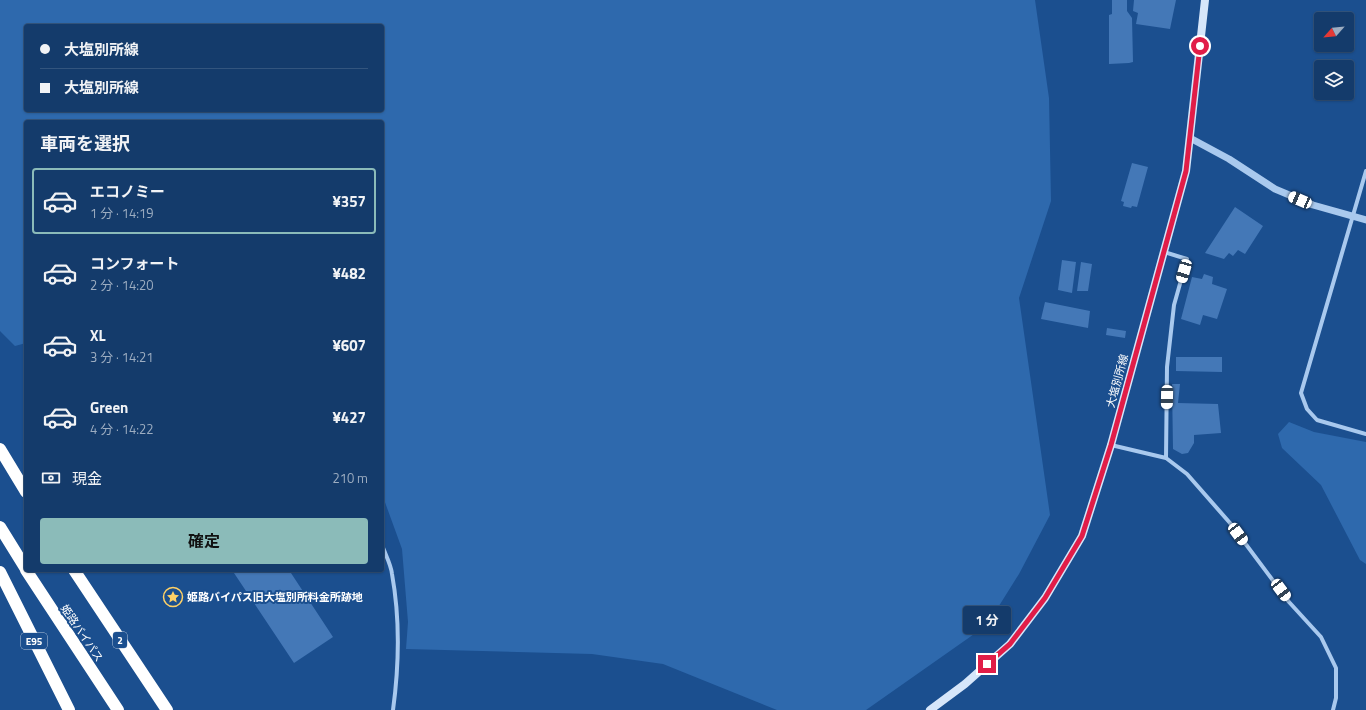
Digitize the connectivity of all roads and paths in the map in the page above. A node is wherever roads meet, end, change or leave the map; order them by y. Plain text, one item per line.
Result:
1 (1205, 0) edge
2 (1190, 138) junction
3 (1366, 171) edge
4 (1353, 216) junction
5 (1366, 220) edge
6 (1164, 252) junction
7 (1366, 434) edge
8 (1111, 445) junction
9 (0, 449) edge
10 (1166, 458) junction
11 (24, 489) edge
12 (0, 527) edge
13 (384, 551) edge
14 (24, 567) edge
15 (0, 572) edge
16 (27, 572) edge
17 (75, 572) edge
18 (152, 688) junction
19 (69, 710) edge
20 (118, 710) edge
21 (167, 710) edge
22 (170, 710) edge
23 (392, 710) edge
24 (930, 710) edge
25 (1333, 710) edge

1 - 2 main road, 大塩別所線
2 - 4 street
2 - 6 main road, 大塩別所線
3 - 4 street
4 - 5 street
4 - 7 street
6 - 8 main road, 大塩別所線
6 - 10 street
8 - 10 street
8 - 24 main road, 大塩別所線
9 - 11 highway
10 - 25 street
12 - 14 highway, 姫路バイパス
13 - 23 street
15 - 19 highway, E95
16 - 20 highway, 姫路バイパス
17 - 18 highway, 2
18 - 21 highway, 2
18 - 22 highway

